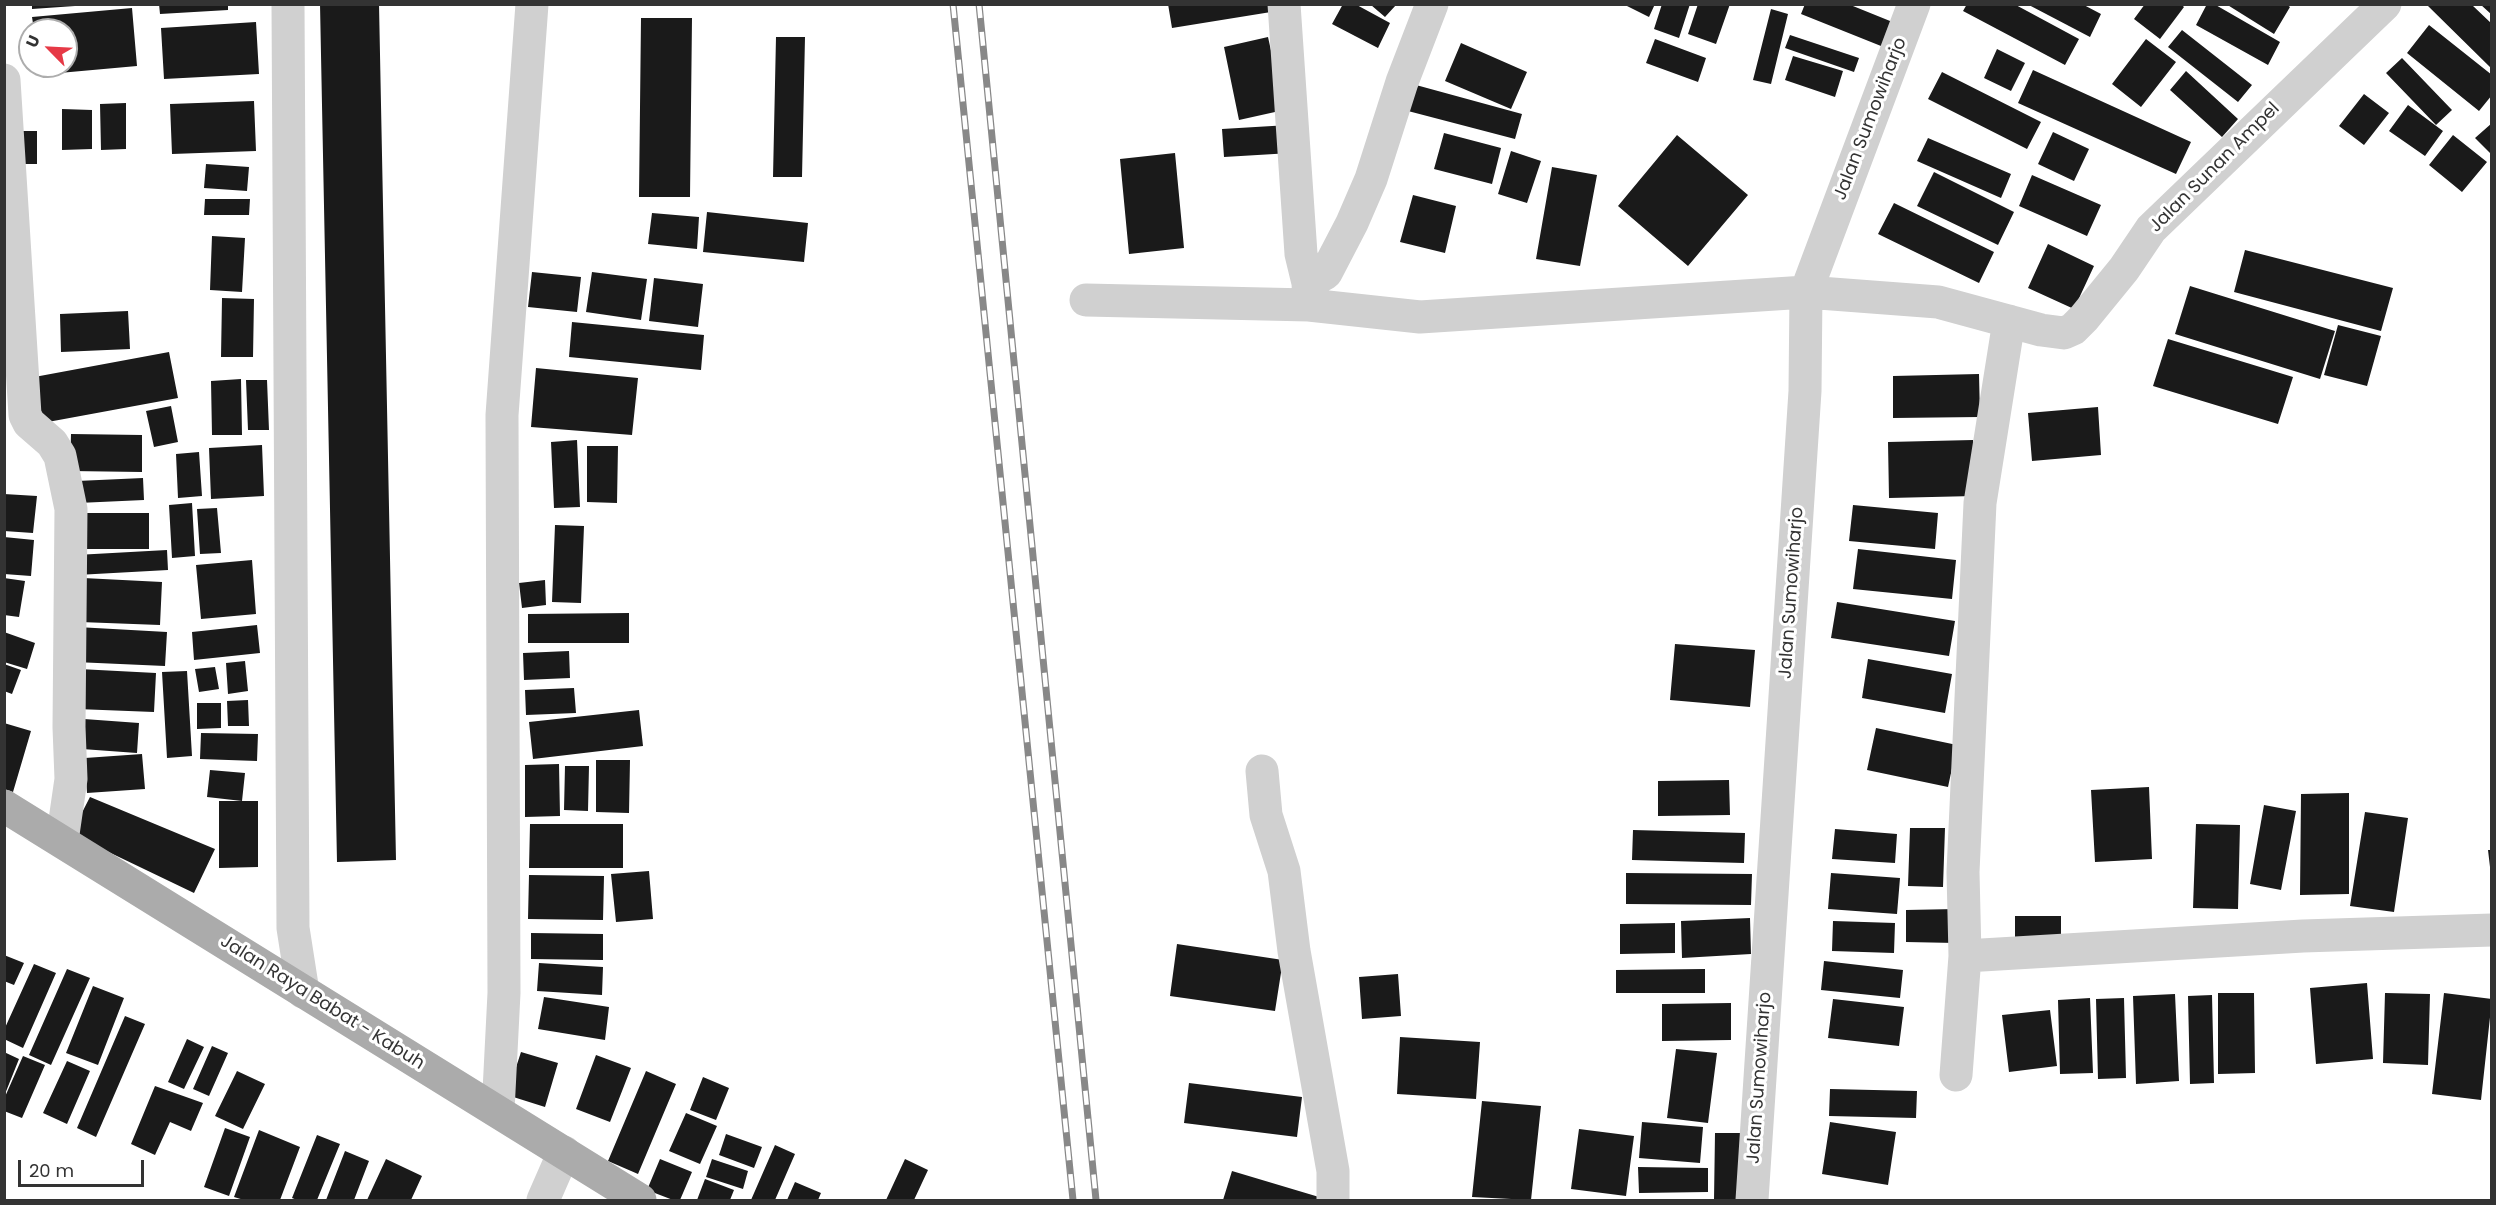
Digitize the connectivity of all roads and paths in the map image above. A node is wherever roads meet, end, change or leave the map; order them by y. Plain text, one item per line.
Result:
1 (288, 4) edge
2 (532, 4) edge
3 (1284, 4) edge
4 (1432, 4) edge
5 (1914, 4) edge
6 (2385, 4) edge
7 (4, 80) edge
8 (1806, 292) junction
9 (1308, 294) junction
10 (1086, 300) dead end
11 (2009, 321) junction
12 (1262, 771) dead end
13 (4, 806) edge
14 (62, 841) junction
15 (2492, 930) edge
16 (1965, 956) junction
17 (303, 992) junction
18 (1956, 1075) dead end
19 (498, 1111) junction
20 (564, 1152) junction
21 (543, 1200) edge
22 (640, 1200) edge
23 (1333, 1200) edge
24 (1752, 1200) edge

1 - 17 street
2 - 19 street
3 - 9 street
4 - 9 street
5 - 8 street, Jalan Sumowiharjo
6 - 11 street, Jalan Sunan Ampel
7 - 14 street
8 - 9 street, Jalan Sunan Ampel
8 - 11 street, Jalan Sunan Ampel
8 - 24 street, Jalan Sumowiharjo
9 - 10 street, Jalan Sunan Ampel
11 - 16 street
12 - 23 street
13 - 14 main road, Jalan Raya Babat - Kabuh
14 - 17 main road, Jalan Raya Babat - Kabuh
15 - 16 street
16 - 18 street
17 - 19 main road, Jalan Raya Babat - Kabuh
19 - 20 main road, Jalan Raya Babat - Kabuh
20 - 21 street
20 - 22 main road, Jalan Raya Babat - Kabuh

